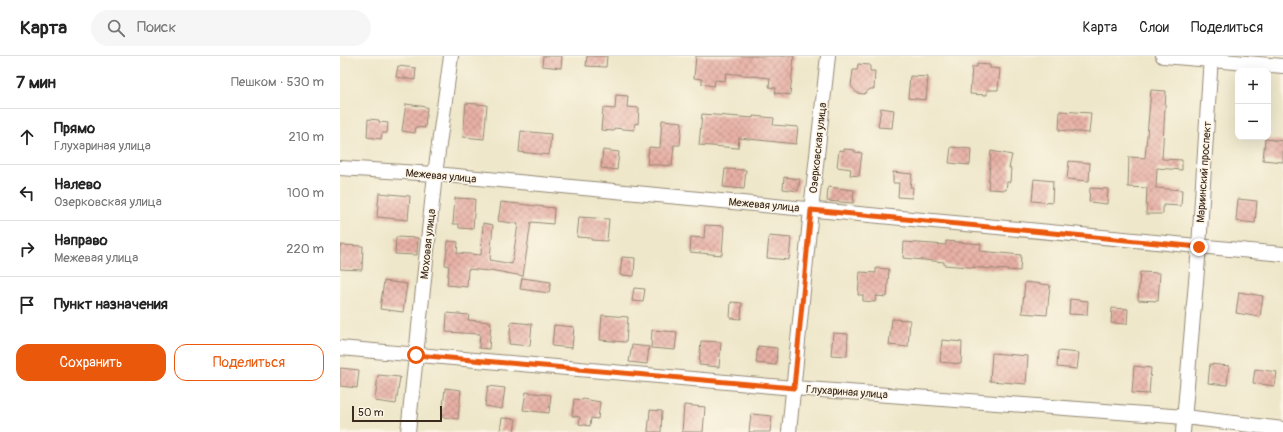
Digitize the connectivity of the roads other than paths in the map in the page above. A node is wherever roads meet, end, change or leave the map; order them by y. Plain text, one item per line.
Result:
1 (451, 56) edge
2 (828, 56) edge
3 (1163, 56) edge
4 (1211, 58) edge
5 (1283, 66) edge
6 (340, 168) edge
7 (435, 174) junction
8 (811, 210) junction
9 (1199, 247) junction
10 (1283, 254) edge
11 (340, 348) edge
12 (416, 355) junction
13 (794, 388) junction
14 (1185, 417) junction
15 (1283, 429) edge
16 (408, 432) edge
17 (789, 432) edge
18 (1183, 432) edge

1 - 7 street, Моховая улица
2 - 8 street, Озерковская улица
3 - 4 street
4 - 5 street
4 - 9 street, Мариинский проспект
6 - 7 street, Межевая улица
7 - 8 street, Межевая улица
7 - 12 street, Моховая улица
8 - 9 street, Межевая улица
8 - 13 street, Озерковская улица
9 - 10 street, Межевая улица
9 - 14 street, Мариинский проспект
11 - 12 street, Глухариная улица
12 - 13 street, Глухариная улица
12 - 16 street, Моховая улица
13 - 14 street, Глухариная улица
13 - 17 street, Озерковская улица
14 - 15 street, Глухариная улица
14 - 18 street, Мариинский проспект

